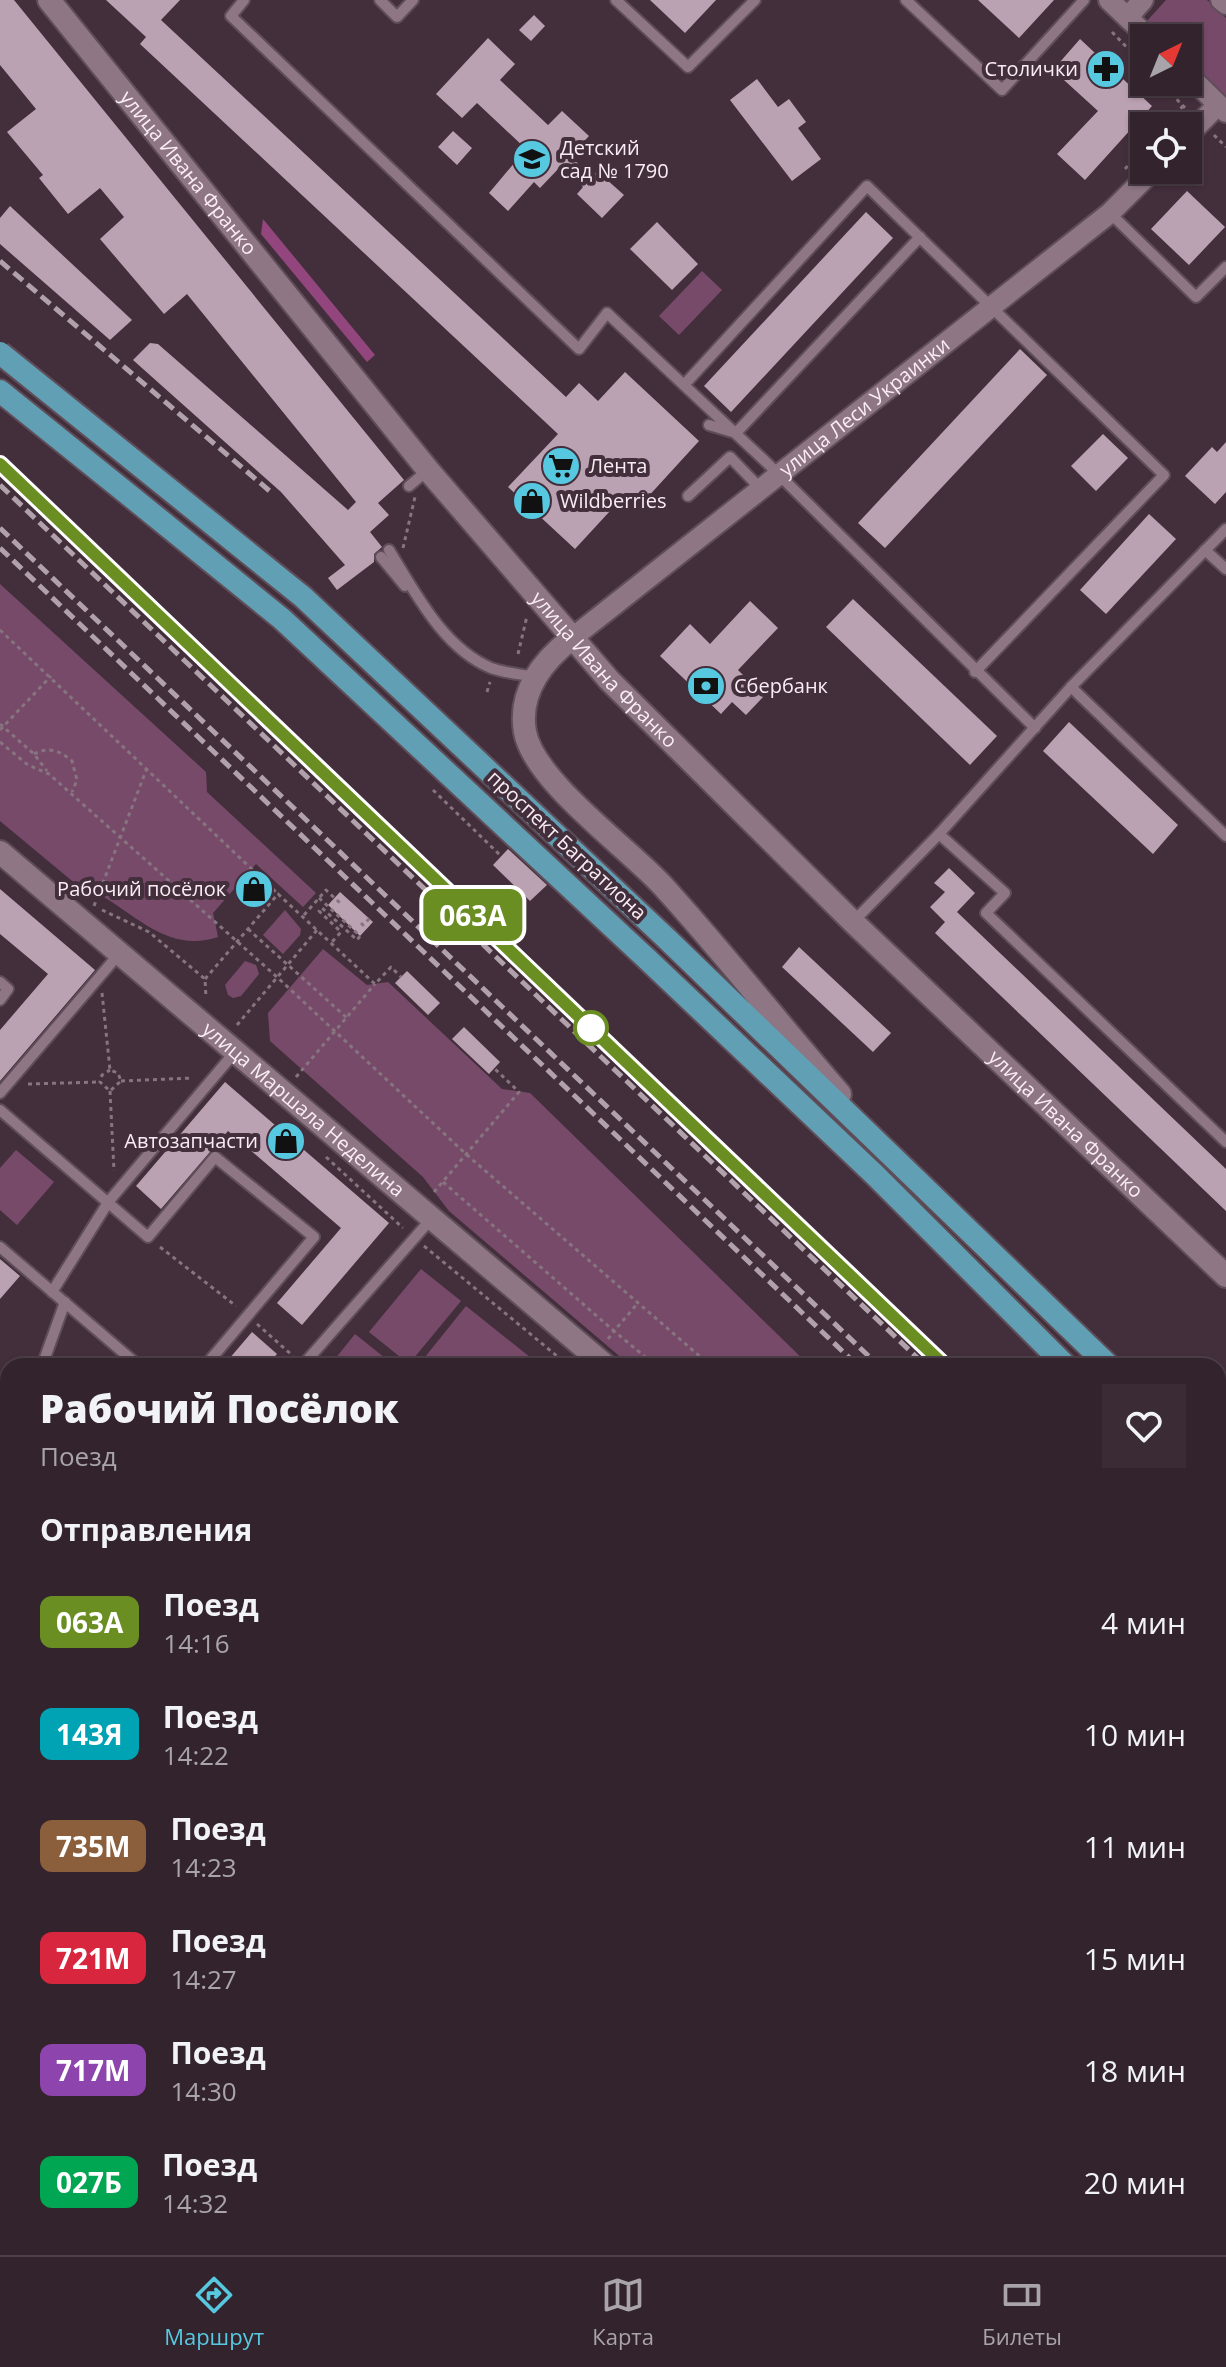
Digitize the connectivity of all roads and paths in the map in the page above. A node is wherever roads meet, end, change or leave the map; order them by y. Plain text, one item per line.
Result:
1 (49, 0) edge
2 (244, 0) edge
3 (380, 0) edge
4 (413, 0) edge
5 (616, 0) edge
6 (755, 0) edge
7 (906, 0) edge
8 (1084, 0) edge
9 (1109, 0) edge
10 (1143, 0) edge
11 (1221, 0) edge
12 (1226, 4) edge
13 (1128, 17) junction
14 (1135, 24) edge
15 (1202, 89) edge
16 (1183, 106) dead end
17 (1222, 108) edge
18 (1177, 112) edge
19 (1202, 124) edge
20 (1139, 184) edge
21 (1110, 213) junction
22 (920, 237) junction
23 (1226, 267) edge
24 (990, 305) junction
25 (0, 353) edge
26 (684, 385) junction
27 (0, 391) edge
28 (709, 425) dead end
29 (736, 433) junction
30 (424, 474) junction
31 (778, 474) junction
32 (409, 486) dead end
33 (760, 488) junction
34 (688, 496) dead end
35 (1226, 529) edge
36 (1205, 550) junction
37 (385, 553) dead end
38 (401, 555) dead end
39 (1226, 569) edge
40 (527, 616) dead end
41 (0, 630) edge
42 (571, 639) junction
43 (518, 654) dead end
44 (975, 672) junction
45 (51, 676) junction
46 (535, 677) junction
47 (491, 679) dead end
48 (1071, 687) junction
49 (487, 692) dead end
50 (1, 727) edge
51 (1035, 728) junction
52 (0, 742) edge
53 (34, 754) junction
54 (147, 768) junction
55 (49, 774) junction
56 (427, 784) dead end
57 (70, 794) junction
58 (939, 834) junction
59 (1226, 836) edge
60 (120, 838) junction
61 (0, 852) edge
62 (501, 856) dead end
63 (278, 894) junction
64 (83, 896) dead end
65 (319, 898) junction
66 (340, 903) dead end
67 (94, 906) junction
68 (303, 916) junction
69 (372, 916) dead end
70 (853, 922) junction
71 (361, 923) dead end
72 (248, 929) junction
73 (317, 930) junction
74 (236, 942) junction
75 (331, 943) junction
76 (119, 954) junction
77 (288, 965) junction
78 (101, 976) junction
79 (277, 977) junction
80 (401, 977) dead end
81 (205, 979) junction
82 (0, 982) edge
83 (375, 984) junction
84 (0, 1000) edge
85 (216, 1008) dead end
86 (226, 1016) dead end
87 (347, 1018) junction
88 (236, 1025) junction
89 (336, 1032) junction
90 (240, 1043) junction
91 (494, 1068) dead end
92 (110, 1070) junction
93 (213, 1077) junction
94 (296, 1077) dead end
95 (121, 1081) junction
96 (100, 1082) junction
97 (4, 1088) edge
98 (110, 1091) junction
99 (0, 1110) edge
100 (1226, 1142) edge
101 (467, 1155) junction
102 (894, 1157) junction
103 (443, 1182) junction
104 (112, 1197) junction
105 (426, 1213) junction
106 (148, 1237) junction
107 (413, 1237) junction
108 (0, 1247) edge
109 (1226, 1276) edge
110 (52, 1292) junction
111 (65, 1302) junction
112 (638, 1303) junction
113 (248, 1316) junction
114 (45, 1358) edge
115 (130, 1358) edge
116 (212, 1358) edge
117 (294, 1358) edge
118 (310, 1358) edge
119 (559, 1358) edge
120 (597, 1358) edge
121 (702, 1358) edge
122 (1058, 1358) edge
123 (1101, 1358) edge

1 - 30 street, улица Ивана Франко
2 - 26 lane
3 - 4 lane
5 - 6 lane
7 - 8 lane
9 - 13 street
10 - 13 street
11 - 12 street
13 - 14 street
15 - 17 street
16 - 18 path
17 - 19 street
20 - 21 street, улица Леси Украинки
21 - 23 lane
21 - 24 street, улица Леси Украинки
22 - 24 lane
22 - 26 lane
22 - 29 lane
24 - 31 street, улица Леси Украинки
24 - 44 lane
25 - 102 main road, проспект Багратиона, bridge
26 - 29 lane
27 - 122 main road, проспект Багратиона, bridge
28 - 29 lane
29 - 31 lane
30 - 32 lane
30 - 38 path
30 - 42 street, улица Ивана Франко
31 - 33 street, улица Леси Украинки
31 - 44 lane
33 - 34 lane
33 - 42 street, улица Леси Украинки
35 - 36 lane
36 - 39 lane
36 - 48 lane
37 - 46 lane
40 - 43 path
41 - 45 path
42 - 46 street
42 - 70 street, улица Ивана Франко
44 - 51 lane
45 - 50 path
45 - 54 path
46 - 102 street
47 - 49 path
48 - 51 lane
48 - 59 lane
50 - 53 path
51 - 58 lane
52 - 55 path
53 - 55 path
53 - 57 path
54 - 60 path
54 - 63 path
55 - 57 path
56 - 62 path
57 - 60 path
58 - 70 lane
58 - 100 lane
60 - 67 path
60 - 74 path
61 - 76 street, улица Маршала Неделина
63 - 68 path
63 - 72 path
64 - 67 path
65 - 66 path
65 - 68 path
65 - 75 path
67 - 81 path
68 - 73 path
69 - 71 path
70 - 109 street, улица Ивана Франко
72 - 74 path
72 - 77 path
73 - 75 path
73 - 77 path
74 - 79 path
74 - 81 path
75 - 83 path
76 - 78 lane
76 - 90 street, улица Маршала Неделина
77 - 79 path
77 - 87 path
78 - 92 path
78 - 97 lane
79 - 88 path
79 - 89 path
80 - 83 path
81 - 85 path
82 - 84 lane
83 - 87 path
86 - 88 path
87 - 89 path
88 - 90 path
89 - 94 path
89 - 101 path
90 - 93 lane
90 - 105 street, улица Маршала Неделина
91 - 101 path
92 - 95 path
92 - 96 path
93 - 95 path
93 - 104 lane
95 - 98 path
96 - 97 path
96 - 98 path
98 - 104 path
99 - 104 lane
101 - 103 path
101 - 112 path
102 - 123 main road, проспект Багратиона
103 - 105 path
103 - 112 path
104 - 106 lane
104 - 110 lane
105 - 107 lane
105 - 107 path
105 - 120 street, улица Маршала Неделина
106 - 113 path
106 - 113 lane
107 - 118 lane
107 - 119 path
108 - 110 lane
110 - 111 lane
111 - 114 lane
111 - 115 lane
112 - 121 path
113 - 116 lane
113 - 117 path

